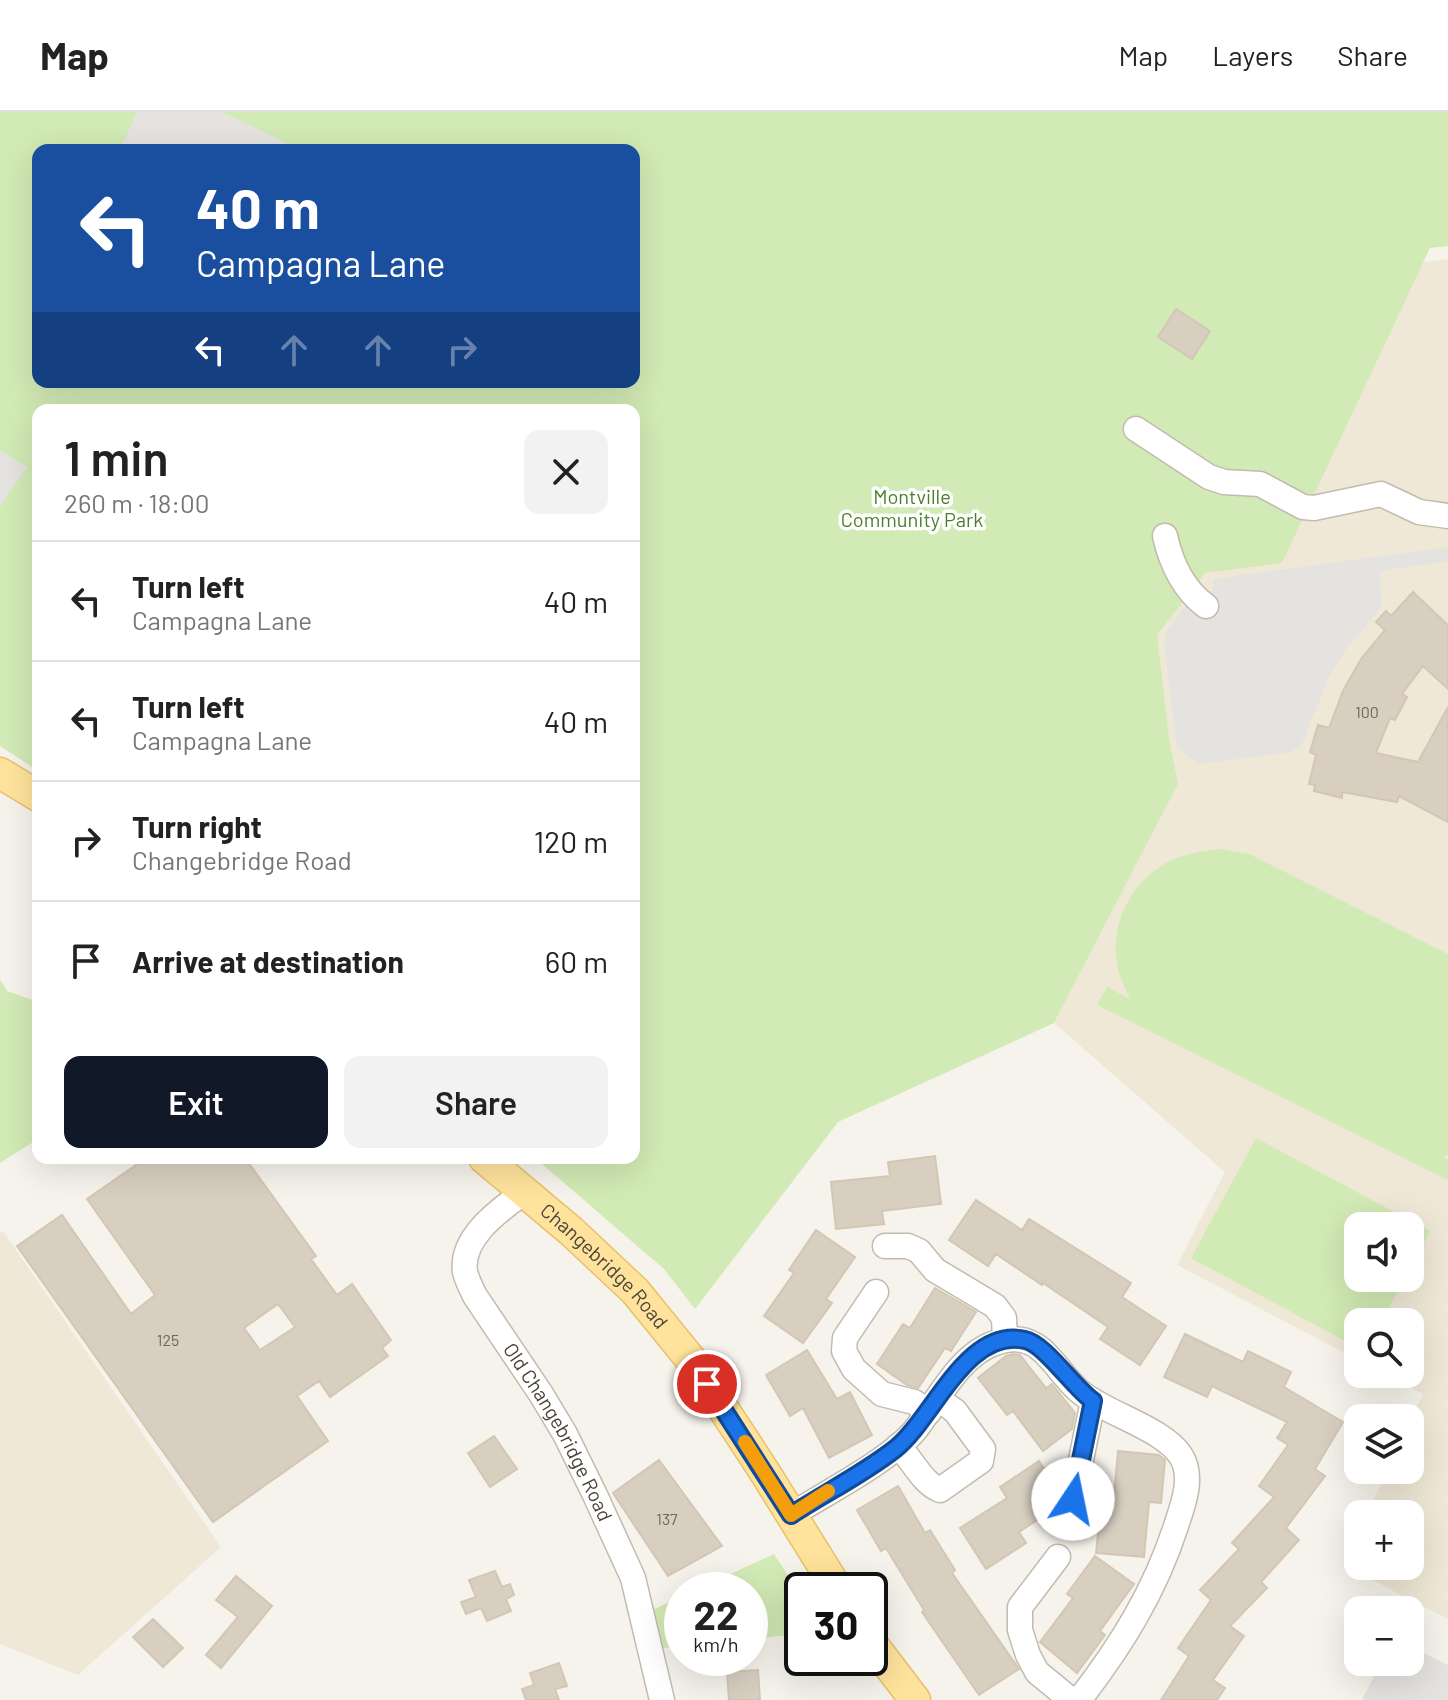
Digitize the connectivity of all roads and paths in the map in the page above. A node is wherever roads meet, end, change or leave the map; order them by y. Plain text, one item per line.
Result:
1 (1136, 429) dead end
2 (1448, 516) edge
3 (1165, 536) dead end
4 (1206, 606) dead end
5 (0, 773) edge
6 (32, 792) edge
7 (491, 1164) edge
8 (524, 1192) junction
9 (885, 1246) dead end
10 (876, 1292) dead end
11 (1005, 1340) junction
12 (1093, 1401) junction
13 (933, 1405) junction
14 (898, 1446) junction
15 (1073, 1499) dead end
16 (791, 1515) junction
17 (1058, 1557) dead end
18 (827, 1572) edge
19 (888, 1665) edge
20 (662, 1700) edge
21 (915, 1700) edge
22 (1071, 1700) edge
23 (1079, 1700) edge

1 - 2 street
3 - 4 street
5 - 6 main road
7 - 8 main road, Changebridge Road
8 - 16 main road, Changebridge Road
8 - 20 street, Old Changebridge Road
9 - 11 street
10 - 13 street
11 - 12 street
11 - 13 street
12 - 15 street
12 - 23 street
13 - 14 street
13 - 14 street
14 - 16 street
16 - 18 main road, Changebridge Road
17 - 22 street
19 - 21 main road

